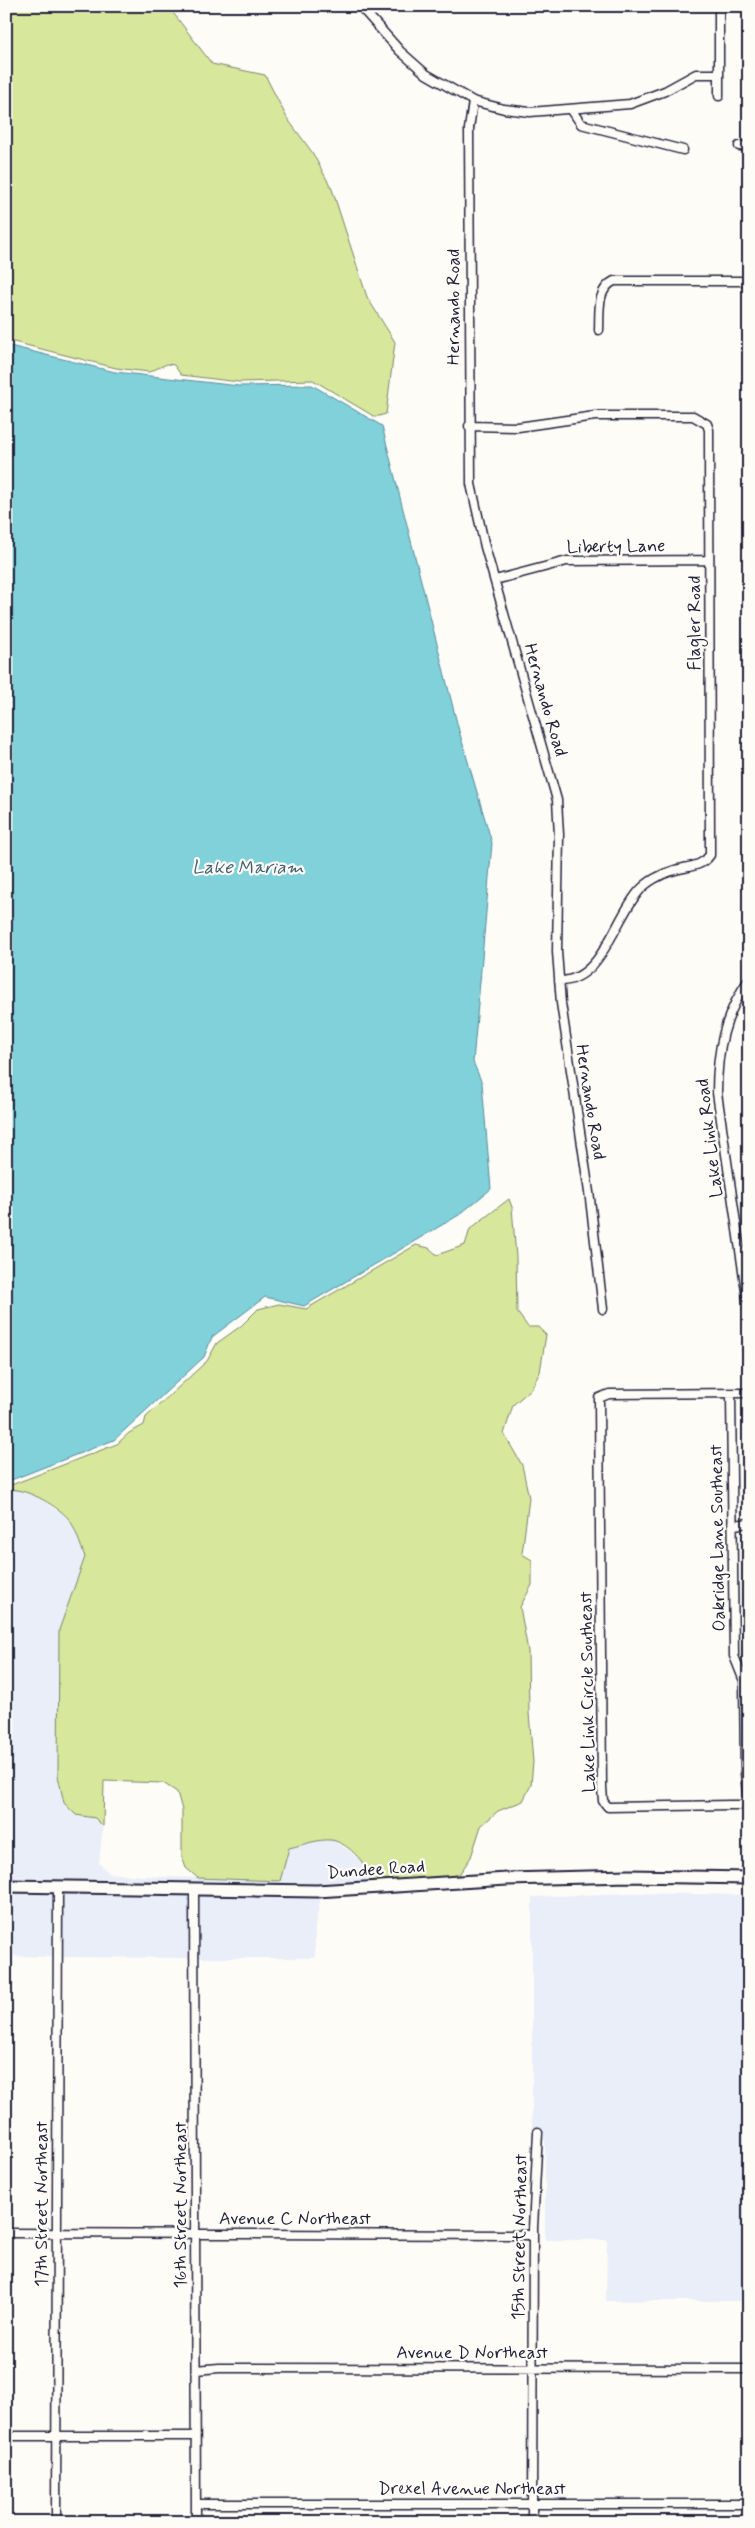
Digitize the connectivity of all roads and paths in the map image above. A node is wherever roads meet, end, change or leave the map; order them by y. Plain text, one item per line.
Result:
1 (360, 6) edge
2 (719, 6) edge
3 (718, 74) junction
4 (719, 96) dead end
5 (473, 100) junction
6 (571, 109) junction
7 (739, 146) dead end
8 (749, 146) edge
9 (683, 150) dead end
10 (749, 281) edge
11 (599, 330) dead end
12 (470, 426) junction
13 (710, 560) junction
14 (495, 580) junction
15 (749, 980) edge
16 (560, 981) junction
17 (747, 1298) dead end
18 (603, 1309) dead end
19 (749, 1393) edge
20 (731, 1394) junction
21 (749, 1523) edge
22 (734, 1525) junction
23 (746, 1680) edge
24 (749, 1878) edge
25 (6, 1886) edge
26 (58, 1886) junction
27 (194, 1888) junction
28 (538, 2132) dead end
29 (57, 2232) junction
30 (6, 2233) edge
31 (196, 2233) junction
32 (533, 2235) junction
33 (534, 2368) junction
34 (749, 2369) edge
35 (196, 2370) junction
36 (8, 2436) dead end
37 (56, 2436) junction
38 (195, 2436) junction
39 (196, 2504) junction
40 (532, 2504) junction
41 (749, 2504) edge
42 (56, 2522) edge
43 (196, 2522) edge
44 (532, 2522) edge

1 - 5 street
2 - 3 street
3 - 4 street
3 - 6 street
5 - 6 street
5 - 12 street, Hernando Road
6 - 9 street
7 - 8 street
10 - 11 street
12 - 13 street, Flagler Road
12 - 14 street, Hernando Road
13 - 14 street, Liberty Lane
13 - 16 street, Flagler Road
14 - 16 street, Hernando Road
15 - 17 street, Lake Link Road
16 - 18 street, Hernando Road
19 - 20 street
20 - 22 street, Oakridge Lane Southeast
20 - 23 street, Lake Link Circle Southeast
21 - 22 street
22 - 23 street, Oakridge Lane Southeast
24 - 27 main road, Dundee Road
25 - 26 main road, Dundee Road
26 - 27 main road, Dundee Road
26 - 29 street, 17th Street Northeast
27 - 31 street, 16th Street Northeast
28 - 32 street, 15th Street Northeast
29 - 30 street, Avenue C Northeast
29 - 31 street, Avenue C Northeast
29 - 37 street, 17th Street Northeast
31 - 32 street, Avenue C Northeast
31 - 35 street, 16th Street Northeast
32 - 33 street, 15th Street Northeast
33 - 34 street, Avenue D Northeast
33 - 35 street, Avenue D Northeast
33 - 40 street, 15th Street Northeast
35 - 38 street, 16th Street Northeast
36 - 37 street
37 - 38 street
37 - 42 street, 17th Street Northeast
38 - 39 street, 16th Street Northeast
39 - 40 street, Drexel Avenue Northeast
39 - 43 street, 16th Street Northeast
40 - 41 street, Drexel Avenue Northeast
40 - 44 street, 15th Street Northeast

